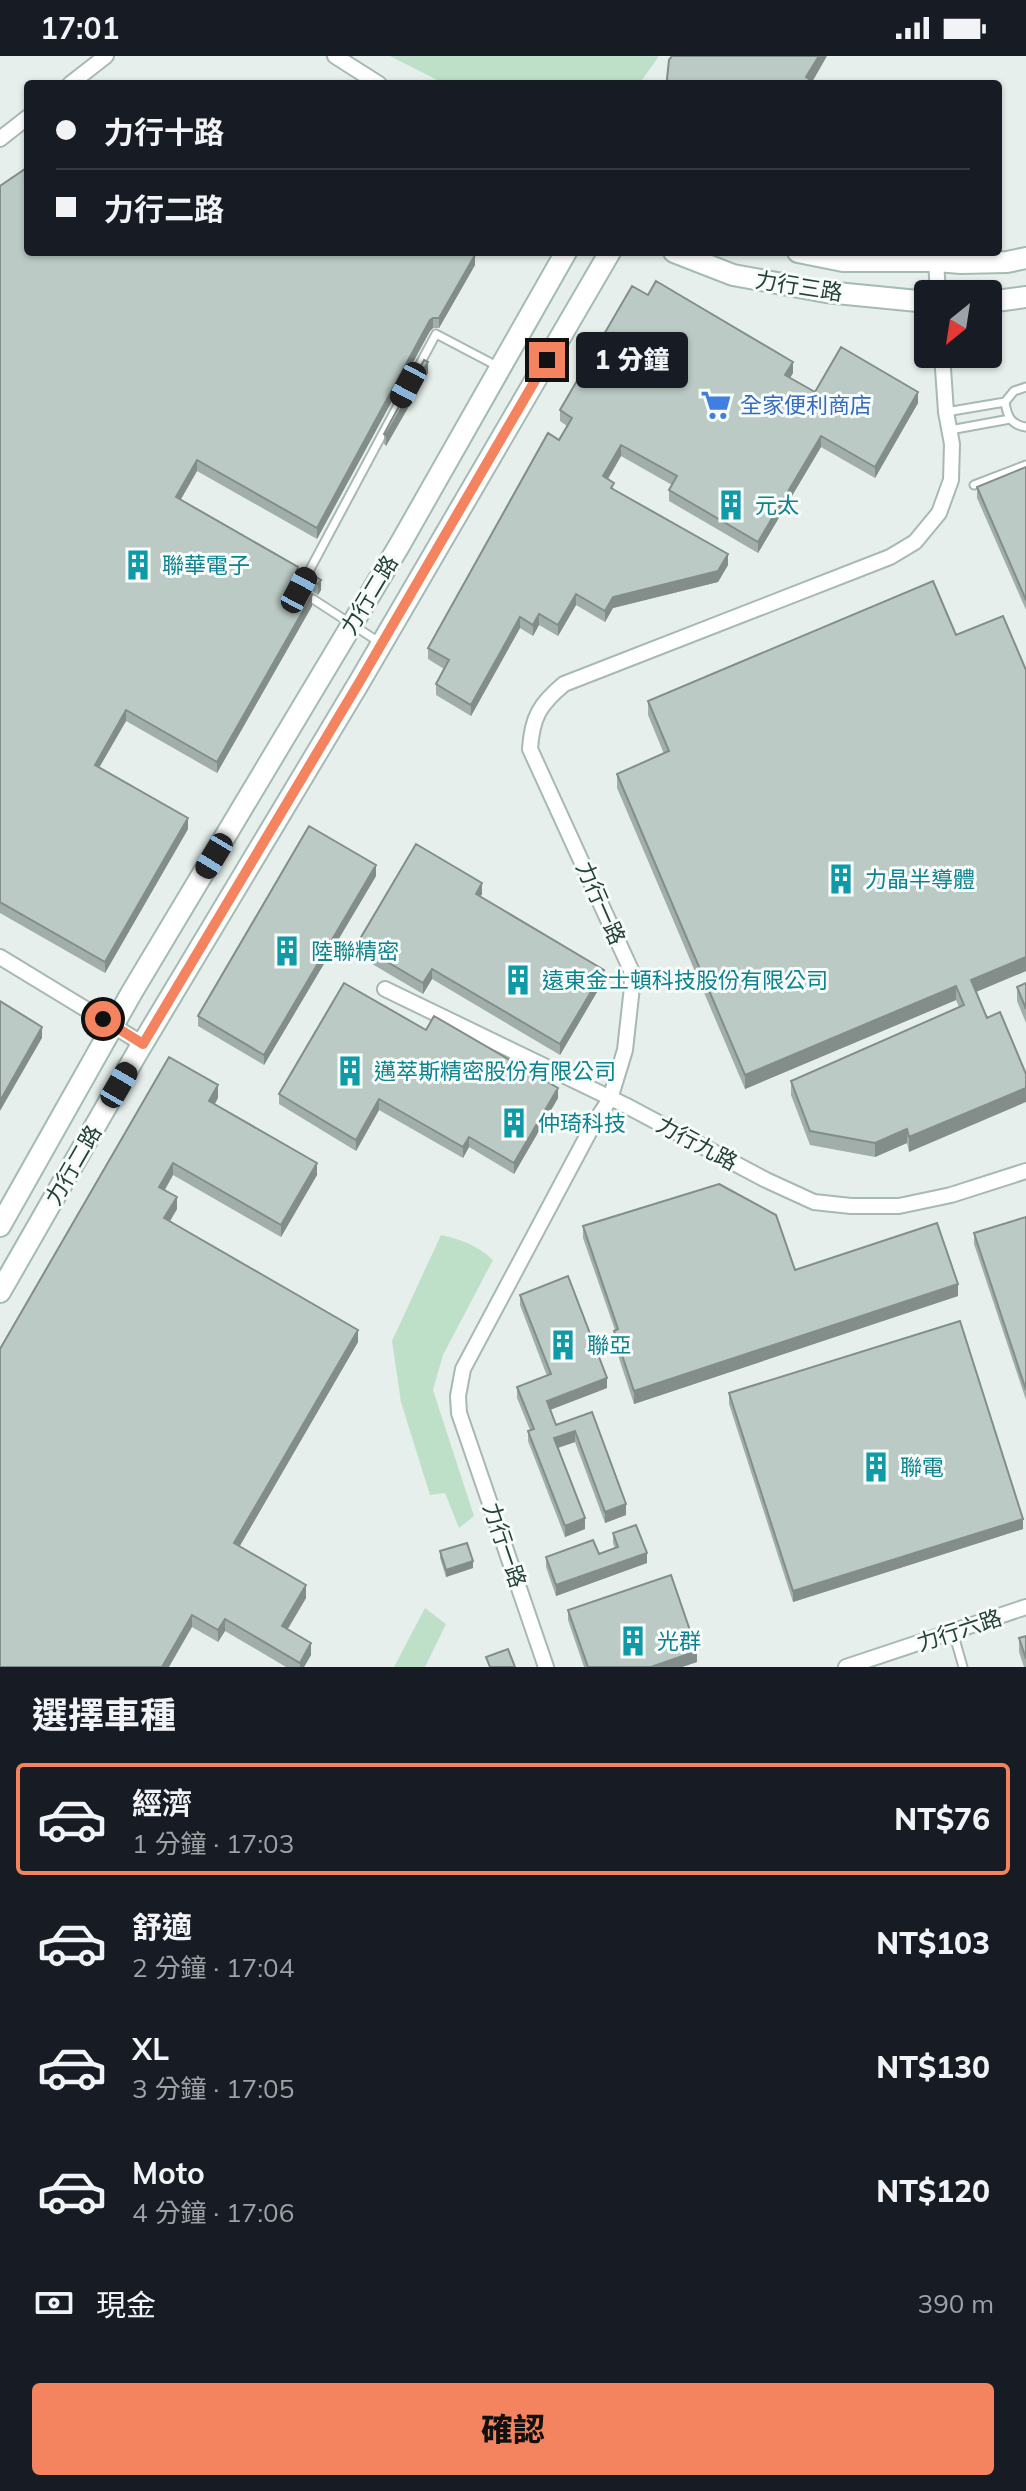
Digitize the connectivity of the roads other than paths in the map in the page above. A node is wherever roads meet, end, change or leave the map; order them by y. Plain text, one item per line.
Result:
1 (106, 56) edge
2 (335, 56) edge
3 (361, 72) junction
4 (75, 80) edge
5 (373, 80) edge
6 (384, 80) edge
7 (24, 120) edge
8 (0, 139) edge
9 (564, 256) edge
10 (608, 256) edge
11 (684, 256) edge
12 (818, 256) edge
13 (1026, 258) edge
14 (936, 261) junction
15 (937, 280) edge
16 (1026, 297) edge
17 (1002, 300) edge
18 (914, 301) edge
19 (499, 367) junction
20 (943, 368) edge
21 (1026, 387) edge
22 (1005, 402) junction
23 (946, 412) junction
24 (1010, 419) junction
25 (1026, 427) edge
26 (950, 430) junction
27 (1026, 465) edge
28 (974, 485) edge
29 (351, 625) junction
30 (382, 644) junction
31 (0, 957) edge
32 (385, 989) dead end
33 (114, 1025) junction
34 (143, 1044) junction
35 (610, 1099) junction
36 (1026, 1171) edge
37 (0, 1226) edge
38 (0, 1292) edge
39 (1026, 1607) edge
40 (953, 1632) junction
41 (852, 1666) edge
42 (546, 1667) edge
43 (963, 1667) edge

1 - 4 street
2 - 3 street
3 - 5 street
3 - 6 street
7 - 8 street
9 - 19 street, 力行二路
10 - 30 street, 力行二路
11 - 18 street, 力行三路
12 - 14 street, 力行三路
13 - 14 street, 力行三路
14 - 15 street
16 - 17 street
19 - 29 street, 力行二路
19 - 29 lane
20 - 23 street, 力行一路
21 - 22 lane
22 - 23 lane
22 - 24 lane
23 - 26 street, 力行一路
24 - 25 lane
24 - 26 lane
26 - 35 street, 力行一路
27 - 28 lane
29 - 30 lane
29 - 33 street, 力行二路
30 - 34 street, 力行二路
31 - 33 street
32 - 35 street, 力行九路
33 - 34 street
33 - 37 street, 力行二路
34 - 38 street, 力行二路
35 - 36 street, 力行九路
35 - 42 street, 力行一路
39 - 40 street, 力行六路
40 - 41 street, 力行六路
40 - 43 lane

